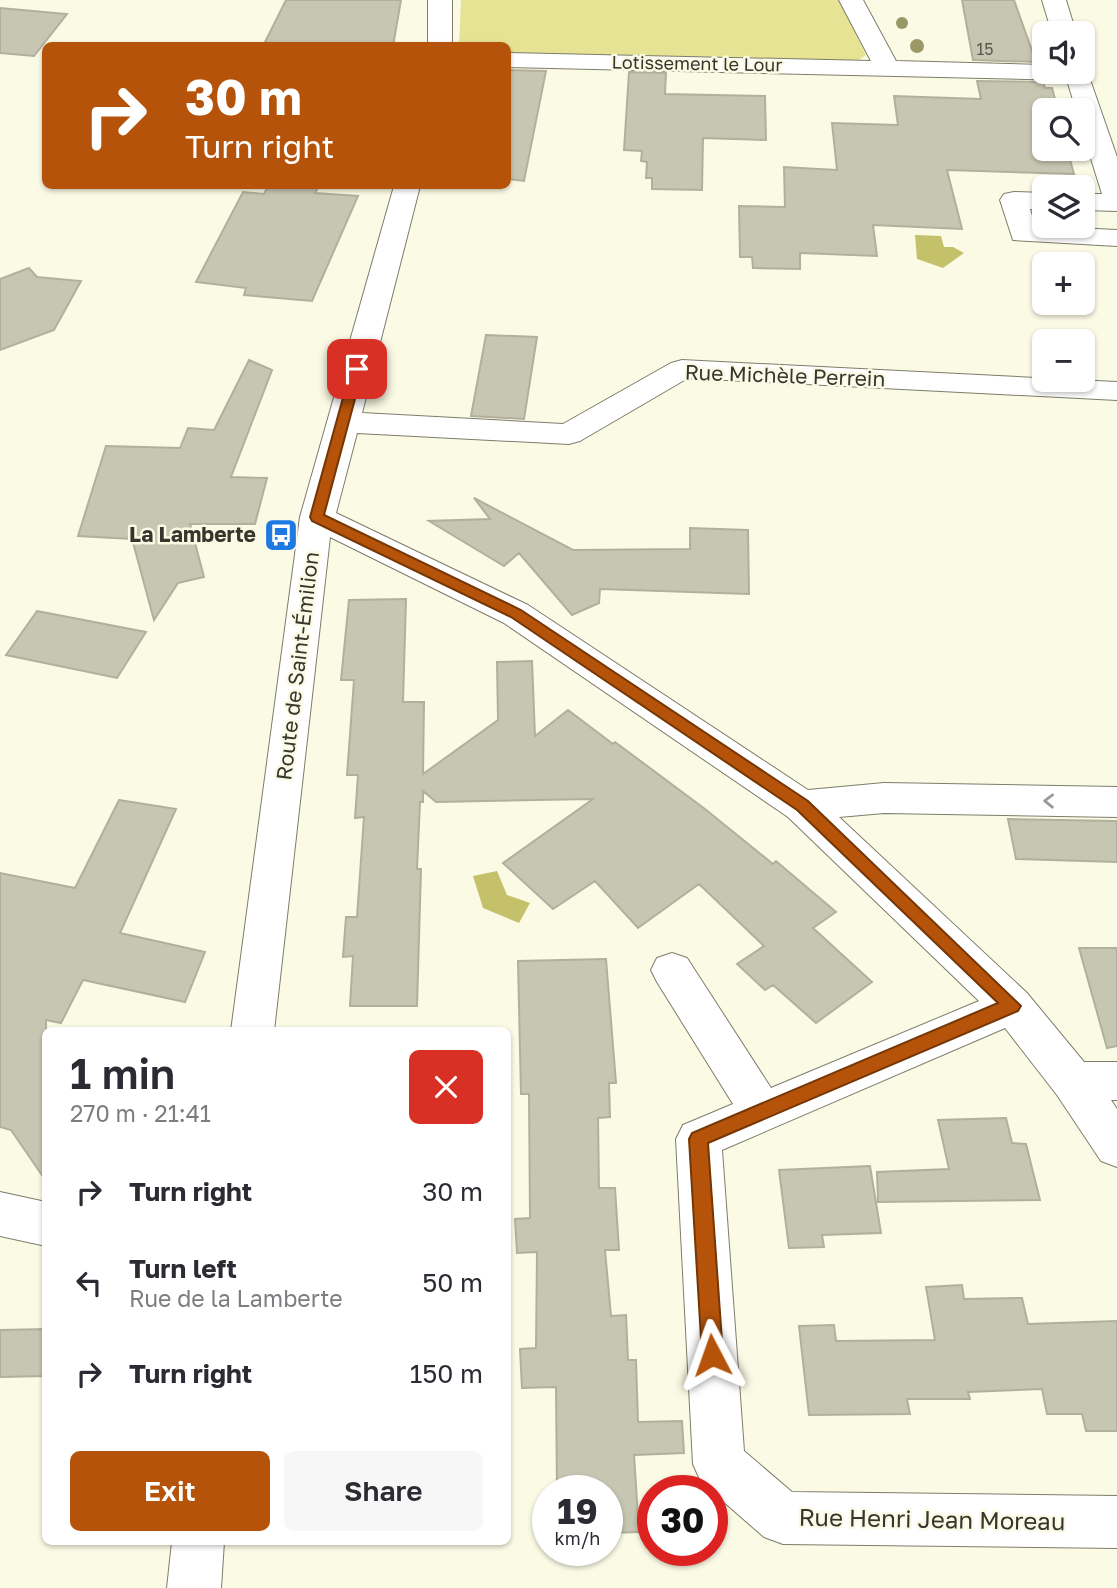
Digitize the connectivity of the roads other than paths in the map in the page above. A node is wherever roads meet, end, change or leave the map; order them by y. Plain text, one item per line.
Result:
1 (440, 0) edge
2 (851, 0) edge
3 (1054, 0) edge
4 (1060, 21) edge
5 (440, 42) edge
6 (511, 60) edge
7 (887, 68) junction
8 (1032, 71) edge
9 (1081, 84) edge
10 (406, 189) edge
11 (1117, 200) edge
12 (1032, 201) edge
13 (1095, 201) edge
14 (1032, 234) edge
15 (1095, 237) edge
16 (1117, 238) edge
17 (1117, 391) edge
18 (343, 422) junction
19 (317, 517) junction
20 (1117, 802) edge
21 (803, 806) junction
22 (672, 970) dead end
23 (1012, 1006) junction
24 (253, 1027) edge
25 (1073, 1081) junction
26 (1117, 1081) edge
27 (762, 1112) junction
28 (1117, 1147) edge
29 (0, 1214) edge
30 (42, 1223) edge
31 (1117, 1522) edge
32 (198, 1545) edge
33 (194, 1588) edge

1 - 5 street
2 - 7 street
3 - 4 street
6 - 7 street, Lotissement le Lour
7 - 8 street, Lotissement le Lour
9 - 11 street, Lotissement le Lour
10 - 18 street, Route de Saint-Émilion
11 - 13 street, Lotissement le Lour
12 - 14 street
15 - 16 street
17 - 18 street, Rue Michèle Perrein
18 - 19 street, Route de Saint-Émilion
19 - 21 street
19 - 24 street, Route de Saint-Émilion
20 -> 21 street
21 - 23 street
22 - 27 street
23 - 25 street
23 - 27 street, Rue Henri Jean Moreau
25 - 26 street
25 - 28 street
27 - 31 street, Rue Henri Jean Moreau
29 - 30 street
32 - 33 street

